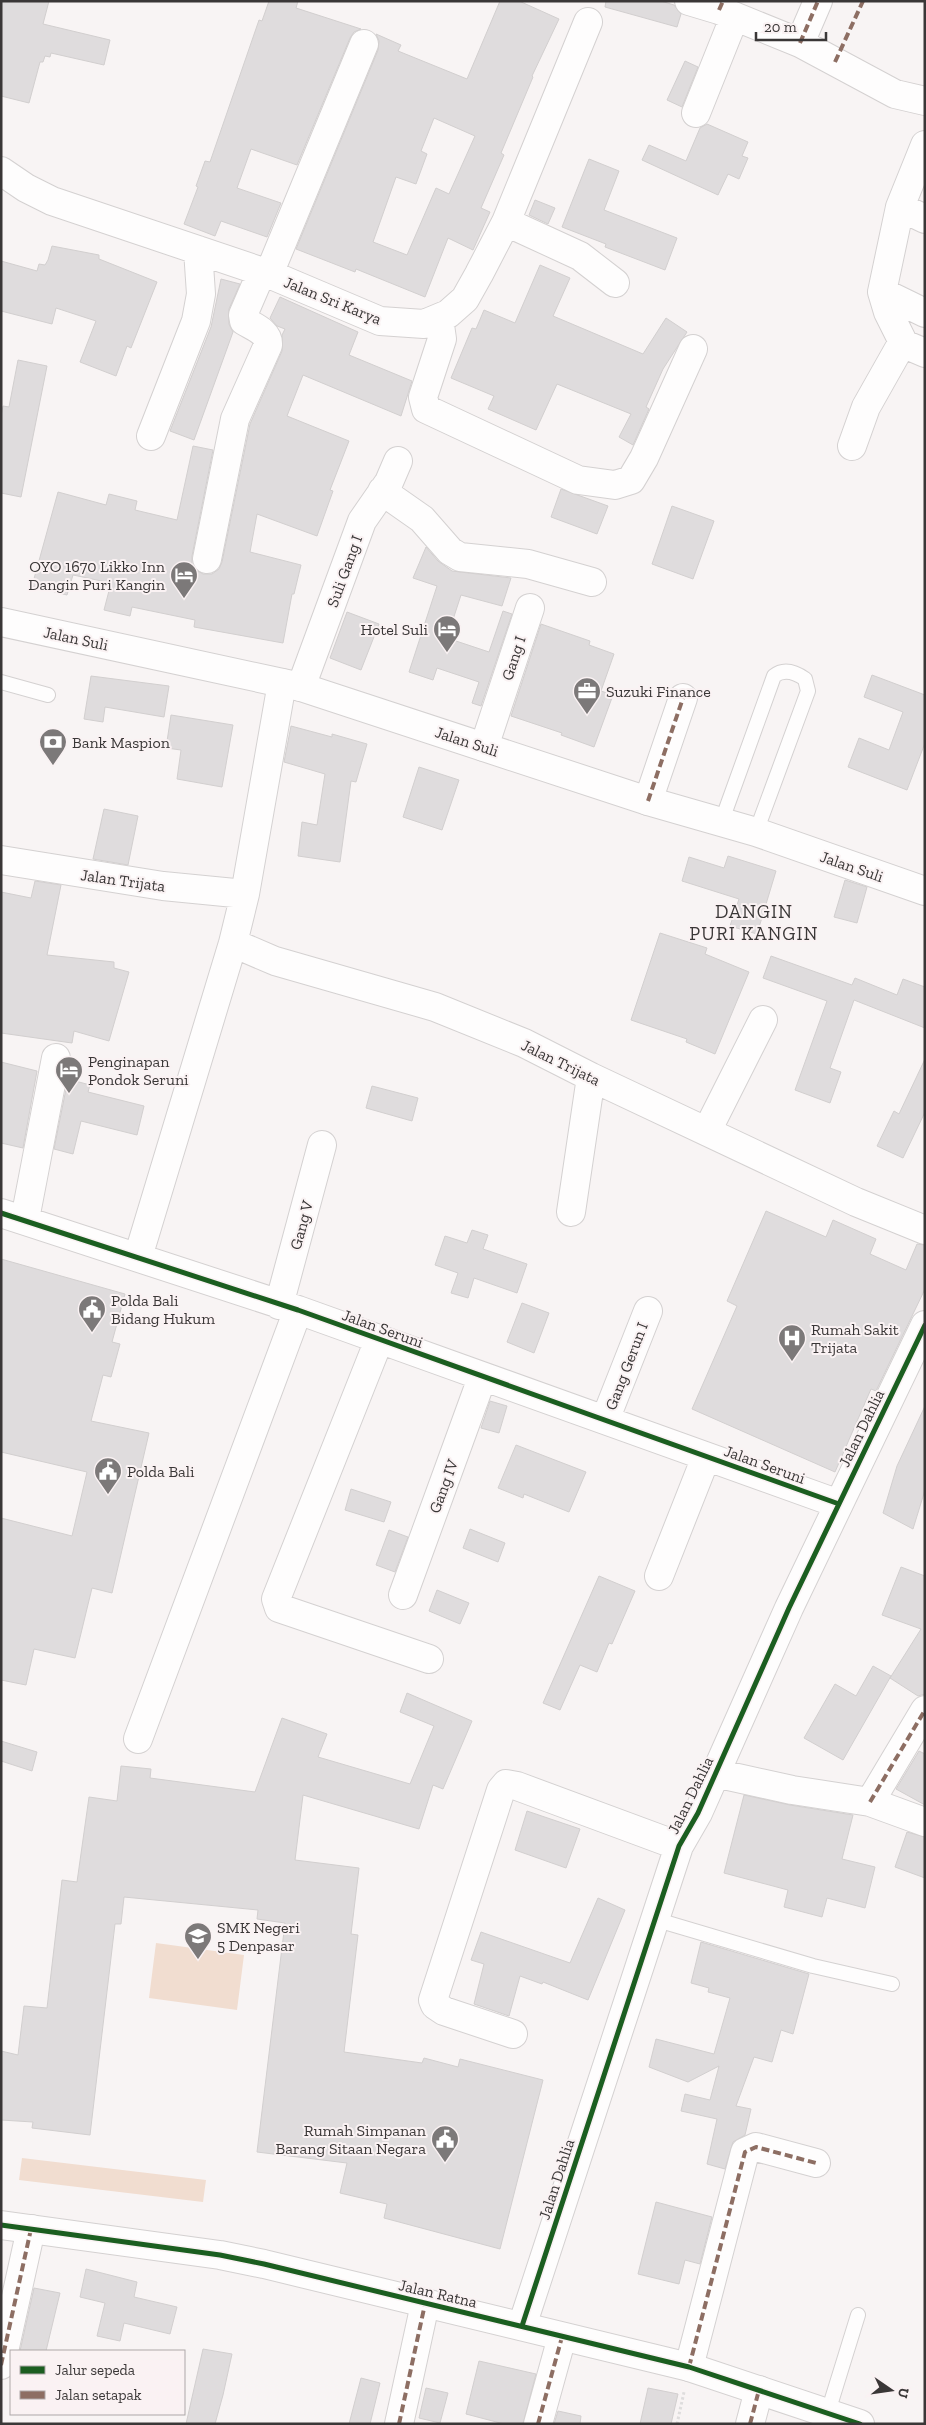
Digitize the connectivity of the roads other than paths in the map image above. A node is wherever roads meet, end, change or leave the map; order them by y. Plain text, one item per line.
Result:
1 (689, 1) edge
2 (818, 1) edge
3 (725, 10) edge
4 (588, 22) dead end
5 (800, 43) junction
6 (364, 44) dead end
7 (925, 101) edge
8 (696, 113) dead end
9 (925, 145) edge
10 (1, 170) edge
11 (900, 207) junction
12 (925, 219) edge
13 (506, 222) junction
14 (198, 250) junction
15 (266, 272) junction
16 (615, 283) dead end
17 (882, 292) junction
18 (925, 313) edge
19 (439, 318) junction
20 (693, 349) dead end
21 (914, 349) edge
22 (151, 436) dead end
23 (852, 446) dead end
24 (398, 462) dead end
25 (382, 492) junction
26 (207, 559) dead end
27 (592, 582) dead end
28 (530, 608) dead end
29 (1, 622) edge
30 (1, 682) edge
31 (292, 685) junction
32 (48, 695) dead end
33 (683, 698) dead end
34 (484, 747) junction
35 (648, 802) junction
36 (721, 823) junction
37 (756, 832) junction
38 (1, 860) edge
39 (925, 891) edge
40 (245, 894) junction
41 (233, 943) junction
42 (763, 1020) dead end
43 (56, 1058) dead end
44 (591, 1078) junction
45 (707, 1131) junction
46 (322, 1145) dead end
47 (571, 1212) dead end
48 (13, 1216) edge
49 (925, 1230) edge
50 (138, 1257) junction
51 (288, 1307) junction
52 (648, 1311) dead end
53 (925, 1325) edge
54 (379, 1340) junction
55 (482, 1378) junction
56 (605, 1420) junction
57 (706, 1456) junction
58 (839, 1504) junction
59 (659, 1576) dead end
60 (404, 1595) dead end
61 (429, 1658) dead end
62 (925, 1710) edge
63 (138, 1739) dead end
64 (715, 1773) junction
65 (870, 1802) junction
66 (925, 1822) edge
67 (679, 1846) junction
68 (654, 1919) junction
69 (892, 1984) dead end
70 (512, 2034) dead end
71 (816, 2163) dead end
72 (1, 2225) edge
73 (31, 2229) junction
74 (425, 2304) junction
75 (858, 2316) dead end
76 (522, 2326) junction
77 (562, 2337) junction
78 (1, 2365) edge
79 (690, 2367) junction
80 (760, 2390) junction
81 (828, 2412) junction
82 (399, 2424) edge
83 (538, 2424) edge
84 (750, 2424) edge
85 (860, 2424) edge

1 - 3 street
2 - 5 street
3 - 5 street
3 - 8 street
4 - 13 street, Jalan Sri Karya
5 - 7 street
6 - 15 street
9 - 11 street
10 - 14 street, Jalan Sri Karya
11 - 12 street
11 - 17 street
13 - 16 street
13 - 19 street, Jalan Sri Karya
14 - 15 street, Jalan Sri Karya
14 - 22 street
15 - 19 street, Jalan Sri Karya
15 - 26 street
17 - 18 street
17 - 21 street
19 - 20 street
21 - 23 street
24 - 25 street, Suli Gang I
25 - 27 street
25 - 31 street, Suli Gang I
28 - 34 street, Gang I
29 - 31 street, Jalan Suli
30 - 32 lane
31 - 34 street, Jalan Suli
31 - 40 street
33 - 35 street
34 - 35 street, Jalan Suli
35 - 36 street, Jalan Suli
36 - 37 street, Jalan Suli
36 - 37 lane
37 - 39 street, Jalan Suli
38 - 40 street, Jalan Trijata
40 - 41 street
41 - 44 street, Jalan Trijata
41 - 50 street
42 - 45 street
43 - 48 street
44 - 45 street, Jalan Trijata
44 - 47 street
45 - 49 street, Jalan Trijata
46 - 51 street, Gang V
48 - 50 street, Jalan Seruni
50 - 51 street, Jalan Seruni
51 - 54 street, Jalan Seruni
51 - 63 street, Gang V
52 - 56 street, Gang Gerun I
53 - 58 street, Jalan Dahlia
54 - 55 street, Jalan Seruni
54 - 61 street
55 - 56 street, Jalan Seruni
55 - 60 street, Gang IV
56 - 57 street, Jalan Seruni
57 - 58 street, Jalan Seruni
57 - 59 street
58 - 64 street, Jalan Dahlia
62 - 65 street
64 - 65 street
64 - 67 street, Jalan Dahlia
65 - 66 street
67 - 68 street, Jalan Dahlia
67 - 70 street
68 - 69 lane
68 - 76 street, Jalan Dahlia
71 - 79 street
72 - 73 street, Jalan Ratna
73 - 74 street, Jalan Ratna
73 - 78 street
74 - 76 street, Jalan Ratna
74 - 82 street
75 - 81 lane
76 - 77 street, Jalan Ratna
77 - 79 street, Jalan Ratna
77 - 83 street
79 - 80 street, Jalan Ratna
80 - 81 street, Jalan Ratna
80 - 84 street
81 - 85 street, Jalan Ratna

